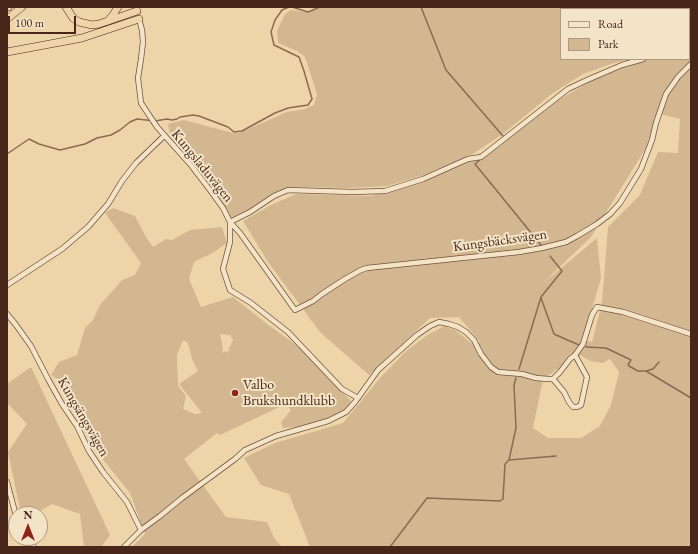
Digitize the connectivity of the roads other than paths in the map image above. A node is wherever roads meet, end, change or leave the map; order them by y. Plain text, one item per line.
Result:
1 (22, 7) edge
2 (66, 7) edge
3 (118, 7) edge
4 (137, 11) dead end
5 (7, 19) edge
6 (140, 19) joint
7 (108, 21) junction
8 (7, 52) edge
9 (640, 60) edge
10 (691, 64) edge
11 (164, 136) junction
12 (230, 222) junction
13 (7, 285) edge
14 (295, 310) joint
15 (7, 314) edge
16 (691, 334) edge
17 (575, 355) junction
18 (553, 379) junction
19 (358, 398) junction
20 (7, 482) edge
21 (13, 506) edge
22 (141, 530) junction
23 (124, 547) edge

1 - 5 highway
2 - 7 highway
3 - 7 highway
4 - 7 highway
6 - 8 highway
6 - 11 street, Kungsladuvägen
9 - 12 street
10 - 14 street, Kungsbäcksvägen
11 - 12 street, Kungsladuvägen
11 - 13 street
12 - 14 street, Kungsladuvägen
12 - 19 street
15 - 22 street, Kungsängsvägen
16 - 17 street
17 - 18 street
17 - 18 street
18 - 19 street
19 - 22 street
20 - 21 street
22 - 23 street

